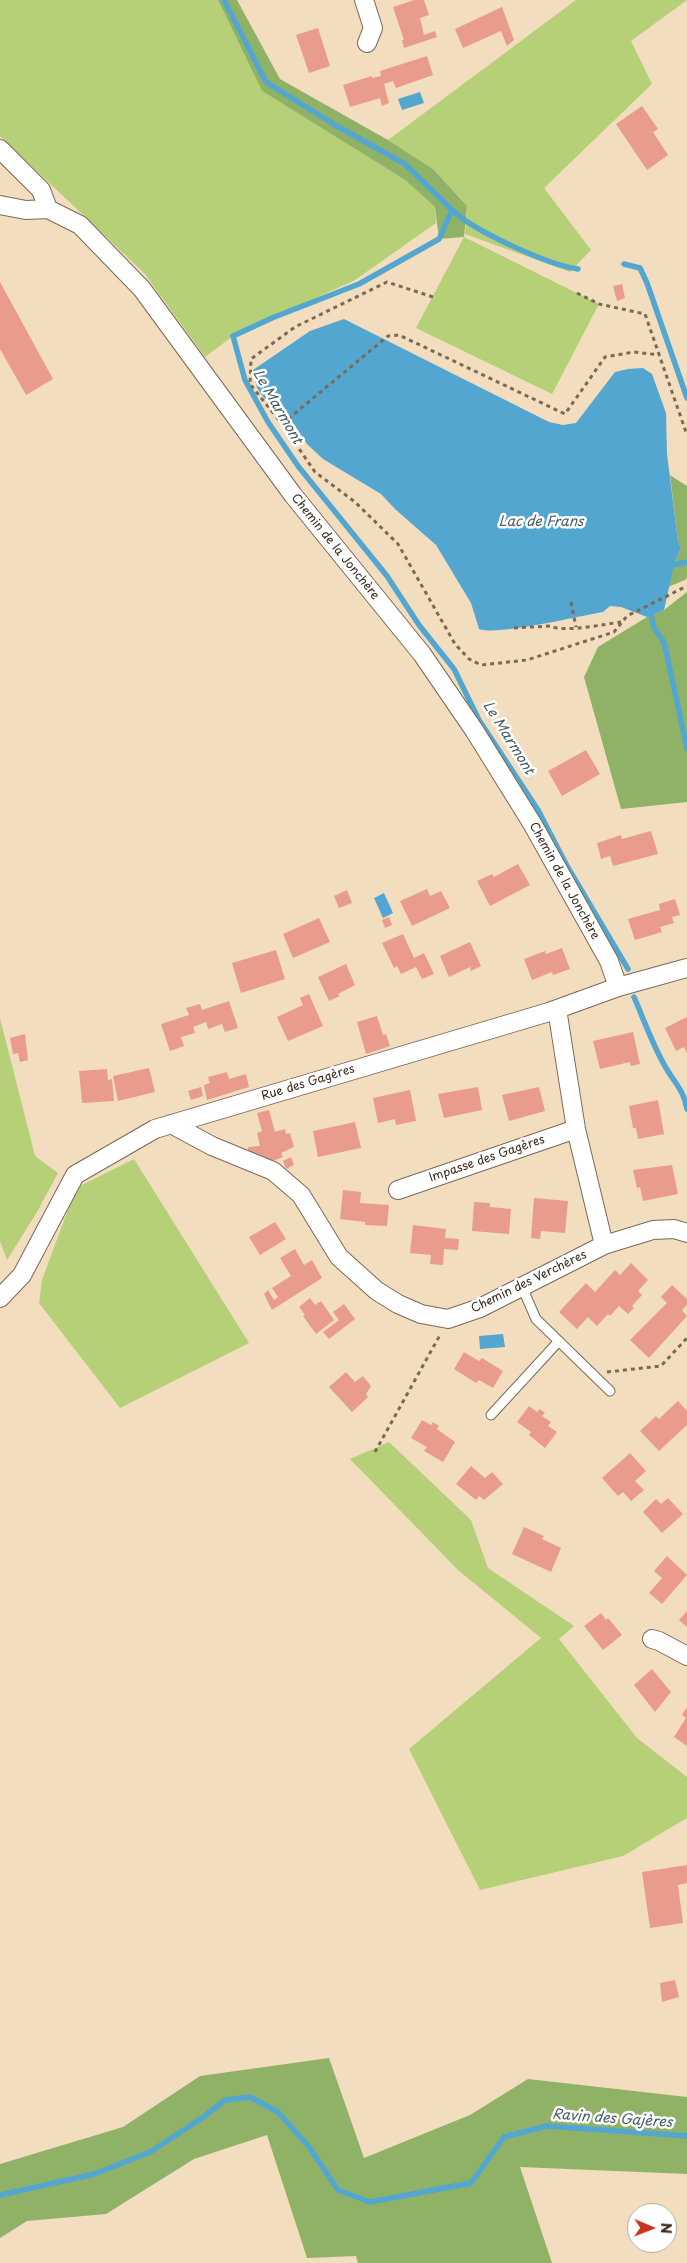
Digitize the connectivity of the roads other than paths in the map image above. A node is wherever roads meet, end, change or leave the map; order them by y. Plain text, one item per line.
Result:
1 (364, 0) edge
2 (367, 43) dead end
3 (0, 149) edge
4 (0, 205) edge
5 (48, 209) junction
6 (687, 968) edge
7 (618, 987) junction
8 (557, 1009) junction
9 (171, 1124) junction
10 (576, 1129) junction
11 (398, 1190) dead end
12 (687, 1233) edge
13 (604, 1245) junction
14 (522, 1287) junction
15 (0, 1298) edge
16 (558, 1341) junction
17 (610, 1391) dead end
18 (491, 1415) dead end
19 (652, 1639) dead end
20 (687, 1656) edge

1 - 2 street
3 - 5 street
4 - 5 street
5 - 7 street, Chemin de la Jonchère
6 - 7 street, Rue des Gagères
7 - 8 street, Rue des Gagères
8 - 9 street, Rue des Gagères
8 - 10 street
9 - 14 street, Chemin des Verchères
9 - 15 street, Rue des Gagères
10 - 11 street, Impasse des Gagères
10 - 13 street
12 - 13 street, Chemin des Verchères
13 - 14 street, Chemin des Verchères
14 - 16 lane
16 - 17 lane
16 - 18 lane
19 - 20 street

